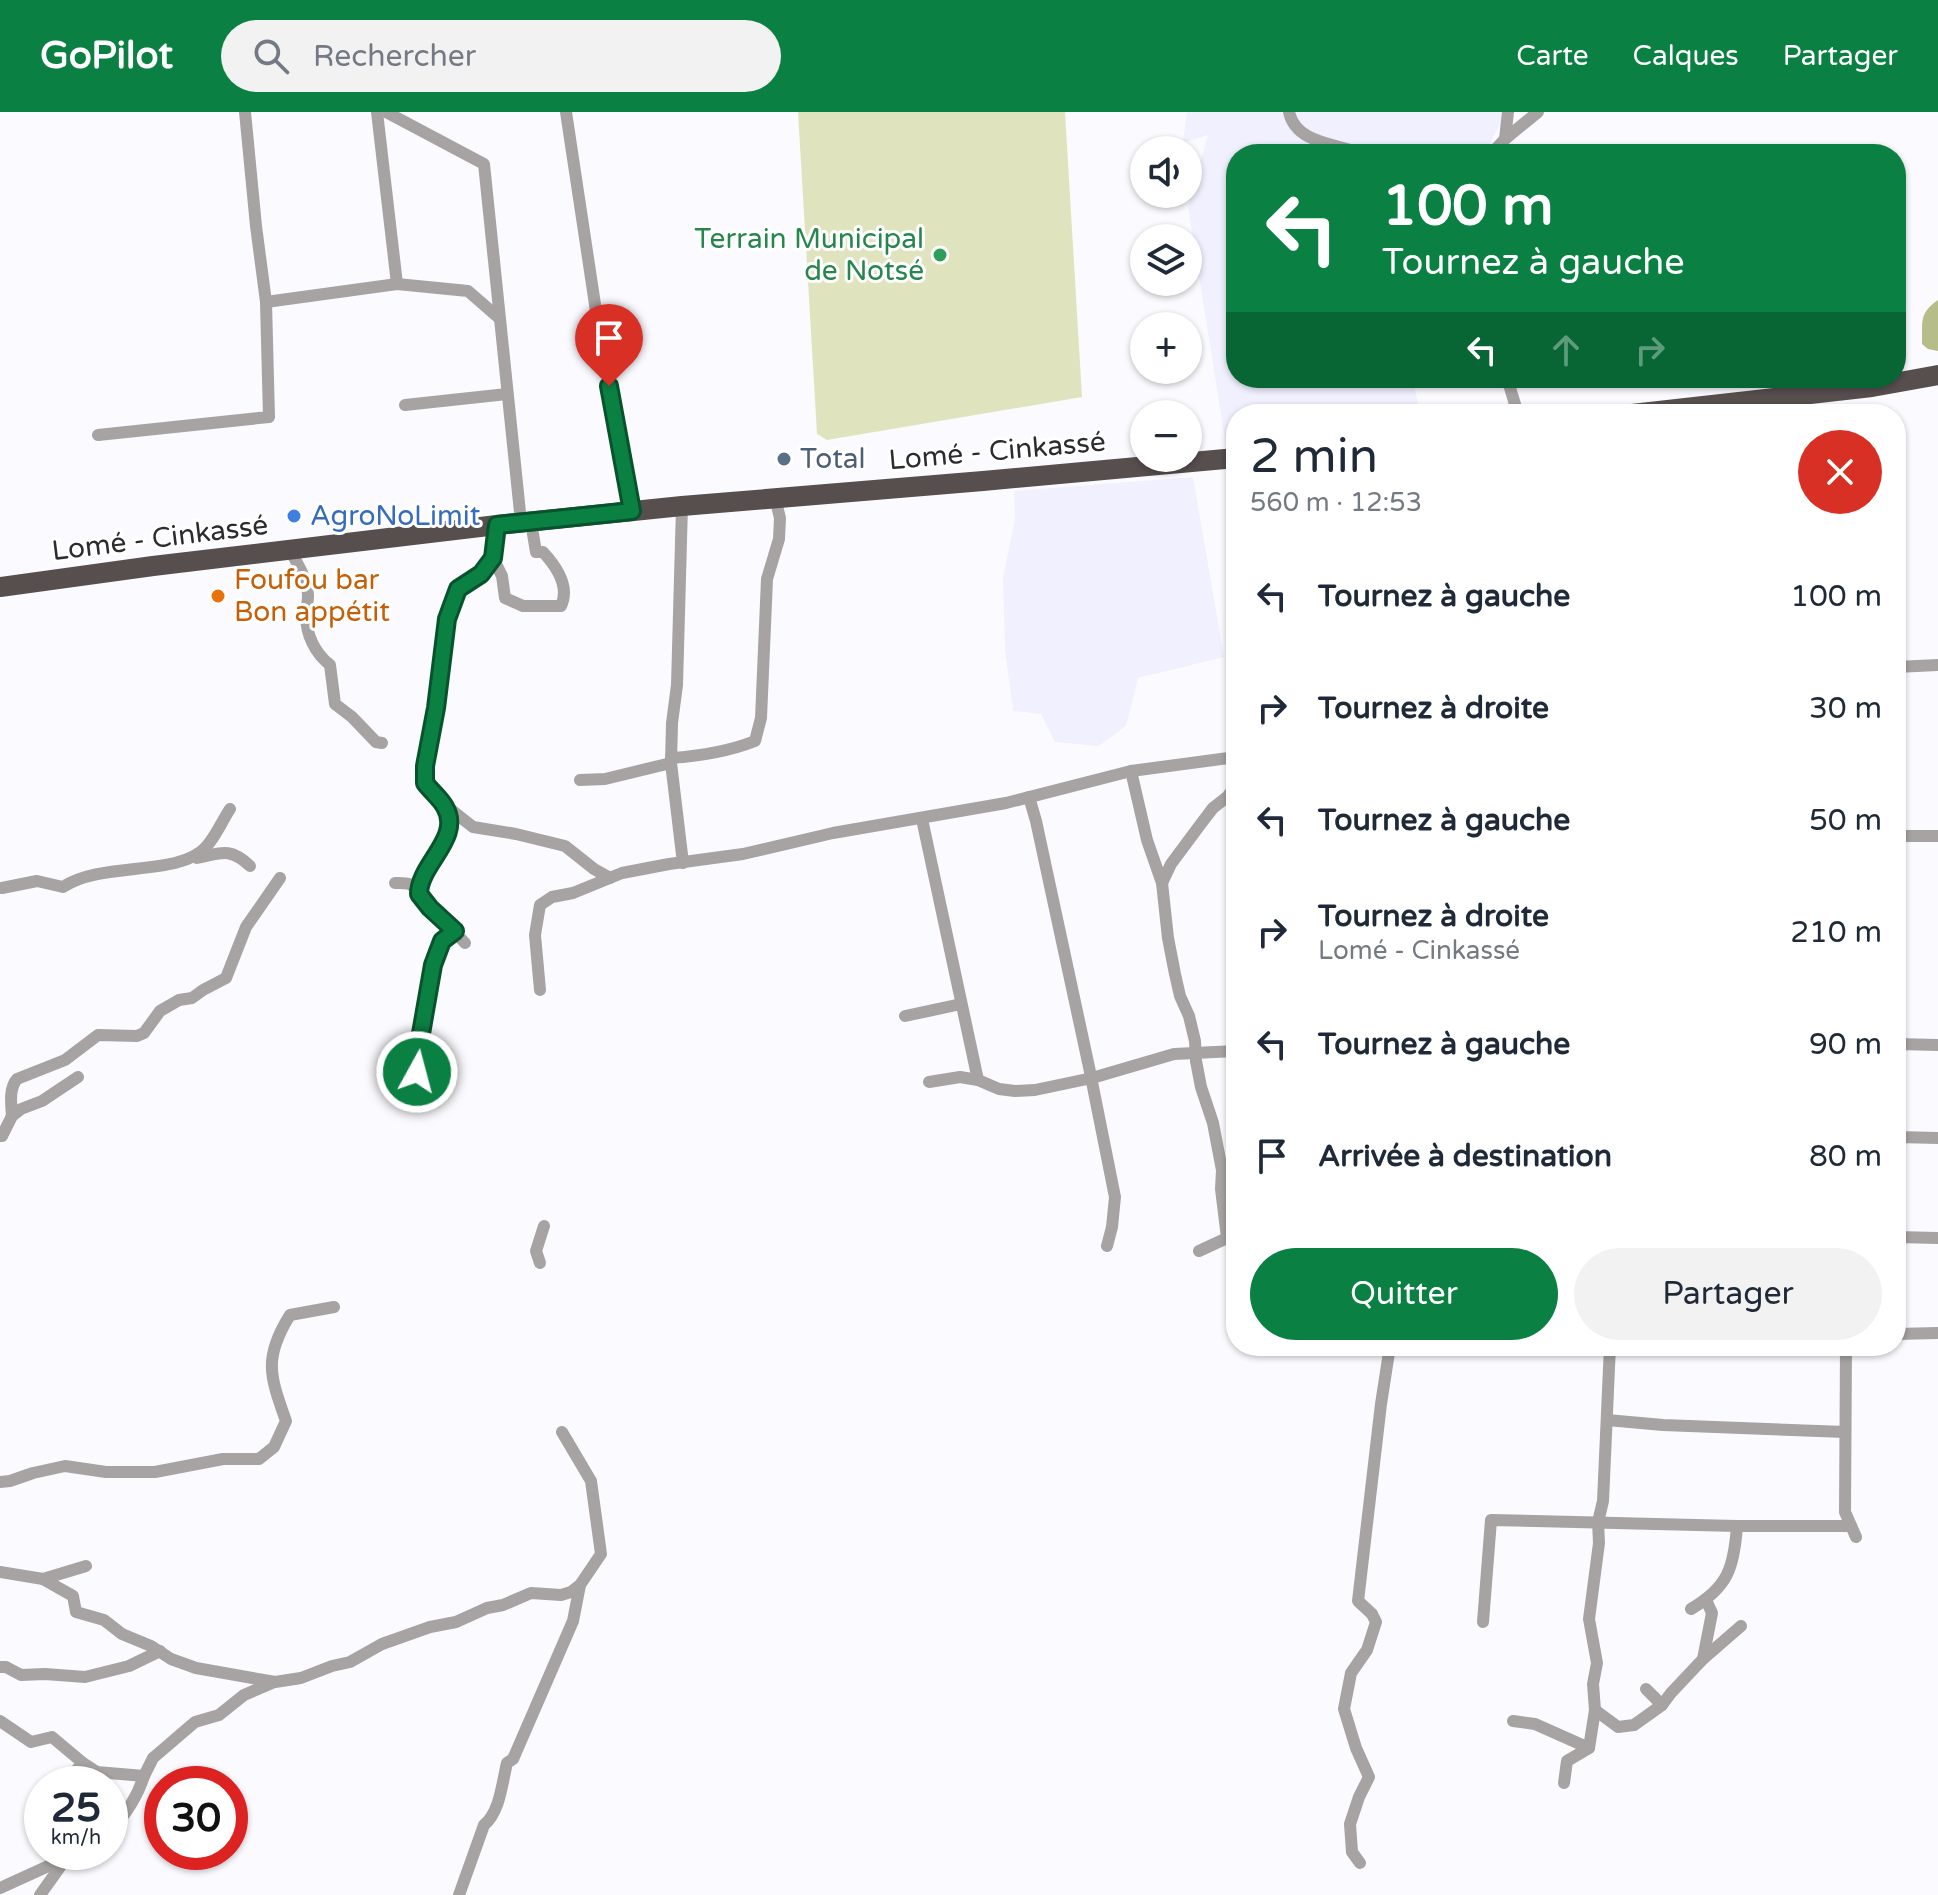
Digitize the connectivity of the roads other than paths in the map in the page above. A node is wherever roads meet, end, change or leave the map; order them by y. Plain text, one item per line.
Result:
1 (245, 112) edge
2 (377, 112) edge
3 (386, 112) edge
4 (566, 112) edge
5 (1289, 112) edge
6 (1508, 112) edge
7 (1538, 112) edge
8 (1505, 139) junction
9 (1332, 144) edge
10 (1500, 144) edge
11 (397, 284) junction
12 (266, 302) junction
13 (499, 318) junction
14 (1938, 375) edge
15 (1906, 381) edge
16 (1868, 388) edge
17 (507, 394) junction
18 (1803, 404) edge
19 (405, 405) dead end
20 (98, 435) dead end
21 (1226, 459) edge
22 (775, 498) junction
23 (682, 506) junction
24 (632, 511) junction
25 (526, 522) junction
26 (497, 525) junction
27 (289, 549) junction
28 (493, 558) junction
29 (0, 587) edge
30 (1938, 665) edge
31 (1906, 667) edge
32 (382, 743) dead end
33 (1226, 758) edge
34 (671, 760) junction
35 (1131, 771) junction
36 (580, 780) dead end
37 (1029, 797) junction
38 (1226, 798) edge
39 (445, 805) junction
40 (230, 809) dead end
41 (922, 819) junction
42 (1906, 836) edge
43 (1938, 836) edge
44 (185, 859) junction
45 (683, 863) junction
46 (250, 866) dead end
47 (425, 873) junction
48 (280, 878) dead end
49 (610, 878) junction
50 (1162, 883) junction
51 (2, 888) dead end
52 (419, 894) junction
53 (455, 931) junction
54 (465, 943) dead end
55 (540, 990) dead end
56 (961, 1004) junction
57 (905, 1016) dead end
58 (1906, 1044) edge
59 (1938, 1045) edge
60 (1226, 1051) edge
61 (1196, 1052) junction
62 (78, 1077) dead end
63 (1092, 1078) junction
64 (978, 1080) junction
65 (929, 1082) dead end
66 (396, 1084) dead end
67 (12, 1116) junction
68 (0, 1136) edge
69 (1906, 1137) edge
70 (1938, 1138) edge
71 (544, 1226) dead end
72 (1226, 1230) edge
73 (1906, 1237) edge
74 (1226, 1238) edge
75 (1938, 1238) edge
76 (1107, 1246) dead end
77 (1199, 1251) dead end
78 (540, 1263) dead end
79 (334, 1307) dead end
80 (1938, 1333) edge
81 (1906, 1334) edge
82 (1388, 1356) edge
83 (1610, 1356) edge
84 (1846, 1356) edge
85 (1607, 1420) junction
86 (562, 1432) dead end
87 (1845, 1432) junction
88 (0, 1482) edge
89 (1598, 1522) junction
90 (1737, 1526) junction
91 (86, 1566) dead end
92 (0, 1572) edge
93 (43, 1579) junction
94 (580, 1585) junction
95 (1706, 1600) junction
96 (1691, 1609) dead end
97 (1483, 1622) dead end
98 (1741, 1626) dead end
99 (160, 1651) junction
100 (1703, 1659) junction
101 (0, 1667) edge
102 (275, 1682) junction
103 (1646, 1689) dead end
104 (1662, 1705) junction
105 (1595, 1710) junction
106 (0, 1721) edge
107 (1513, 1721) dead end
108 (1589, 1748) junction
109 (83, 1763) junction
110 (80, 1766) edge
111 (149, 1766) edge
112 (144, 1776) joint
113 (1564, 1783) dead end
114 (128, 1807) edge
115 (1360, 1863) dead end
116 (40, 1870) edge
117 (58, 1870) edge
118 (0, 1888) edge
119 (40, 1895) edge
120 (459, 1895) edge

1 - 12 street
2 - 11 street
3 - 13 street
4 - 24 street
5 - 9 street
6 - 8 street
7 - 8 street
8 - 10 street
11 - 12 street
11 - 13 street
12 - 20 street
13 - 17 street
14 - 15 highway
16 - 18 highway
17 - 19 street
17 - 25 street
21 - 22 highway, Lomé - Cinkassé
22 - 23 highway, Lomé - Cinkassé
22 - 34 street
23 - 24 highway, Lomé - Cinkassé
23 - 34 street
24 - 25 highway, Lomé - Cinkassé
25 - 26 highway, Lomé - Cinkassé
25 - 28 street
26 - 27 highway, Lomé - Cinkassé
26 - 28 street
27 - 29 highway, Lomé - Cinkassé
27 - 32 street
28 - 39 street
30 - 31 street
33 - 35 street
34 - 36 street
34 - 45 street
35 - 37 street
35 - 50 street
37 - 41 street
37 - 63 street
38 - 50 street
39 - 47 street
39 - 49 street
40 - 44 street
41 - 45 street
41 - 56 street
42 - 43 street
44 - 46 street
44 - 51 street
45 - 49 street
47 - 52 street
47 - 52 street
48 - 67 street
49 - 55 street
50 - 61 street
52 - 53 street
53 - 54 street
53 - 66 street
56 - 57 street
56 - 64 street
58 - 59 street
60 - 61 street
61 - 63 street
61 - 72 street
62 - 67 street
63 - 64 street
63 - 76 street
64 - 65 street
67 - 68 street
69 - 70 street
71 - 78 street
73 - 75 street
74 - 77 street
79 - 88 street
80 - 81 street
82 - 115 street
83 - 85 street
84 - 87 street
85 - 87 street
85 - 89 street
86 - 94 street
87 - 90 street
89 - 90 street
89 - 97 street
89 - 105 street
90 - 95 street
91 - 93 street
92 - 93 street
93 - 99 street
94 - 102 street
94 - 120 street
95 - 96 street
95 - 100 street
98 - 100 street
99 - 101 street
99 - 102 street
100 - 104 street
102 - 111 street
103 - 104 street
104 - 105 street
105 - 108 street
106 - 109 street
107 - 108 street
108 - 113 street
109 - 110 street
109 - 112 street
112 - 114 street
116 - 118 street
117 - 119 street

